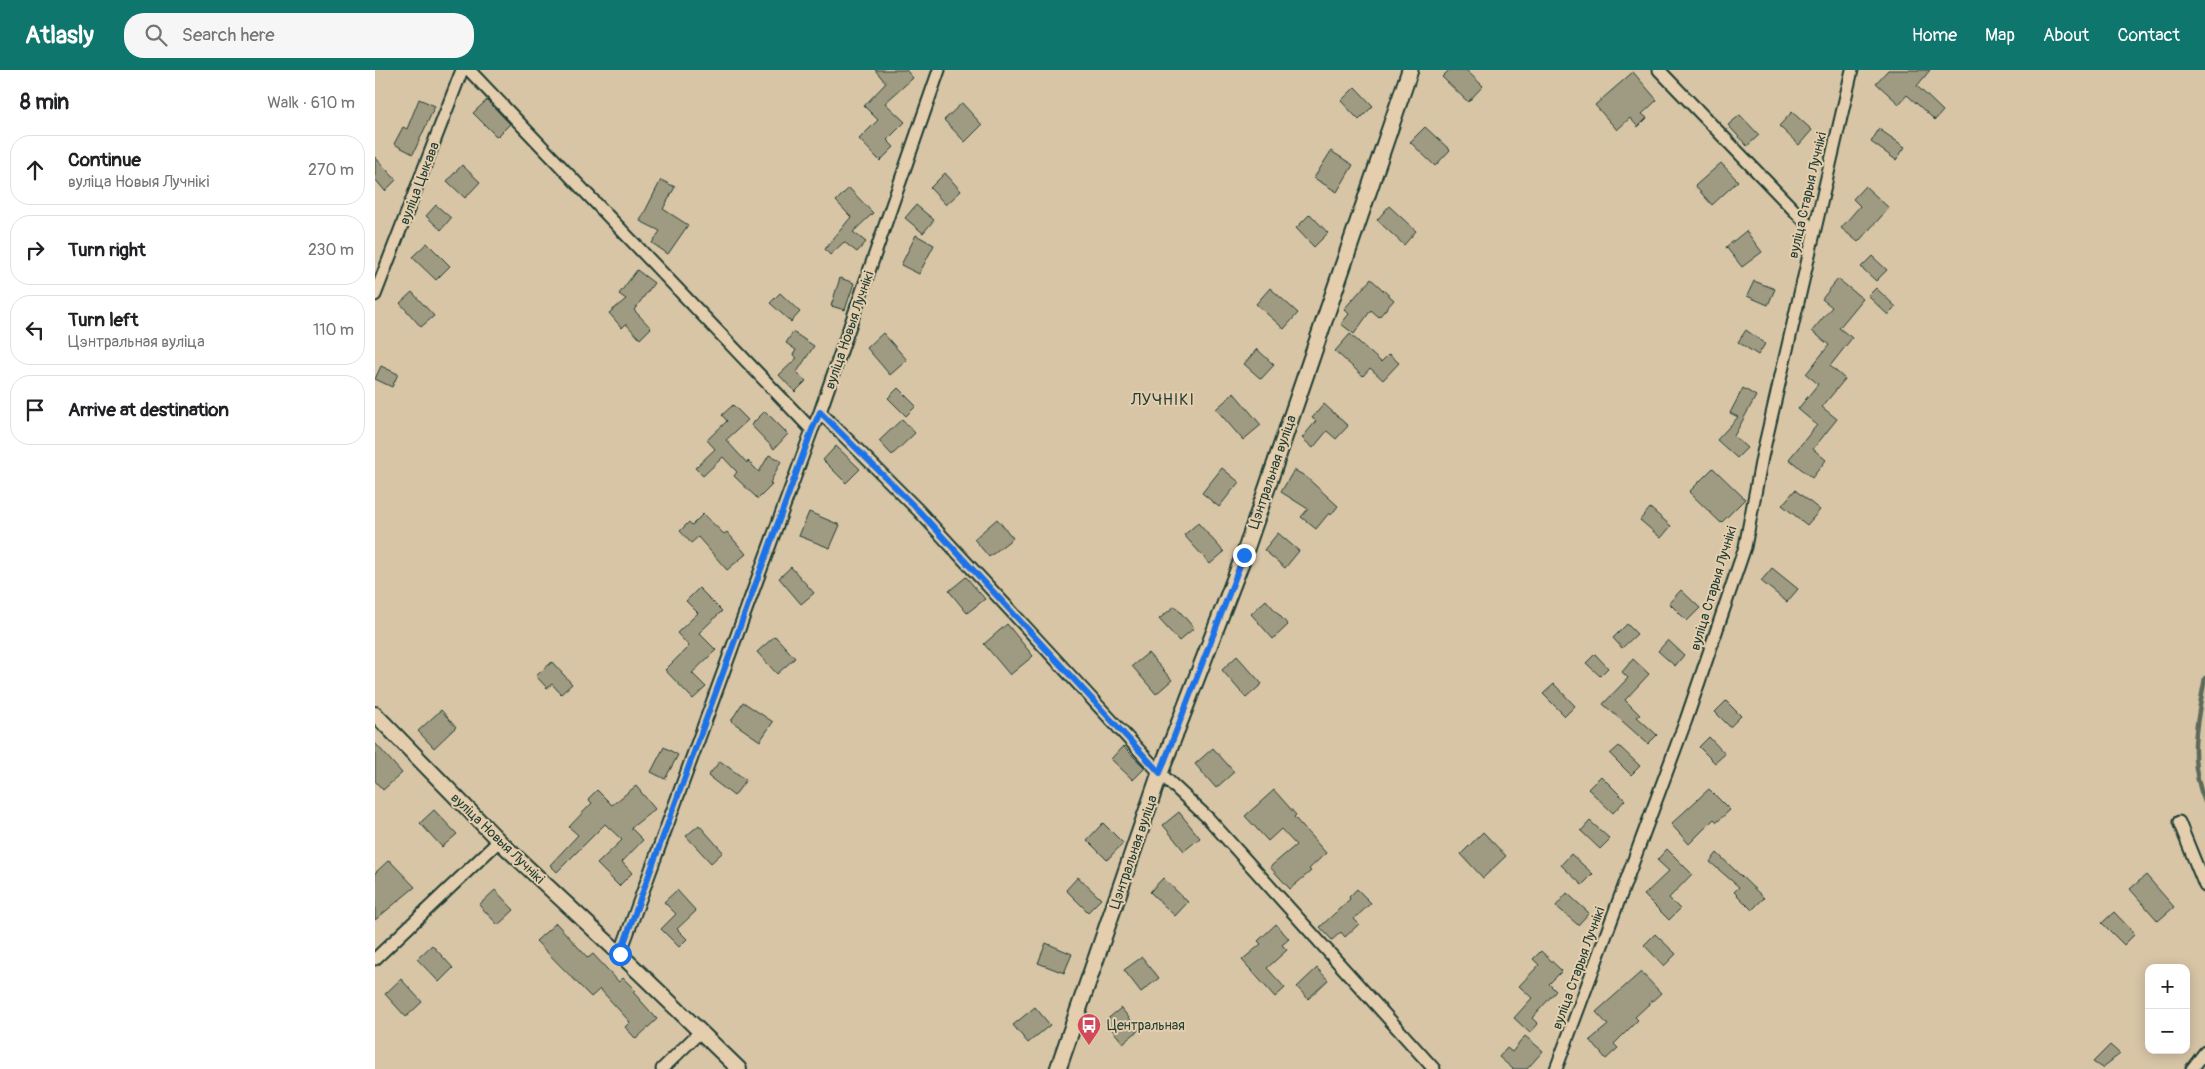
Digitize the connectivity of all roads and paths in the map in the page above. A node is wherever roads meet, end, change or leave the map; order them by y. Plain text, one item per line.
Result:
1 (461, 70) edge
2 (469, 70) edge
3 (939, 70) edge
4 (1410, 70) edge
5 (1659, 70) edge
6 (1852, 70) edge
7 (1814, 231) junction
8 (375, 295) edge
9 (820, 412) junction
10 (812, 430) junction
11 (377, 717) edge
12 (1160, 773) junction
13 (2179, 822) dead end
14 (499, 841) junction
15 (2205, 886) edge
16 (620, 954) junction
17 (375, 959) edge
18 (701, 1031) junction
19 (2205, 1052) edge
20 (662, 1069) edge
21 (739, 1069) edge
22 (1058, 1069) edge
23 (1434, 1069) edge
24 (1556, 1069) edge
25 (2192, 1069) edge

1 - 8 street, вуліца Цыкава
2 - 10 street
3 - 9 street, вуліца Новыя Лучнікі
4 - 12 main road, Цэнтральная вуліца
5 - 7 street
6 - 7 street, вуліца Старыя Лучнікі
7 - 24 street, вуліца Старыя Лучнікі
9 - 10 street, вуліца Новыя Лучнікі
9 - 12 street
10 - 16 street, вуліца Новыя Лучнікі
11 - 14 street, вуліца Новыя Лучнікі
12 - 22 main road, Цэнтральная вуліца
12 - 23 street
13 - 15 street
14 - 16 street, вуліца Новыя Лучнікі
14 - 17 street
16 - 18 street, вуліца Новыя Лучнікі
18 - 20 street
18 - 21 street, вуліца Новыя Лучнікі
19 - 25 street

